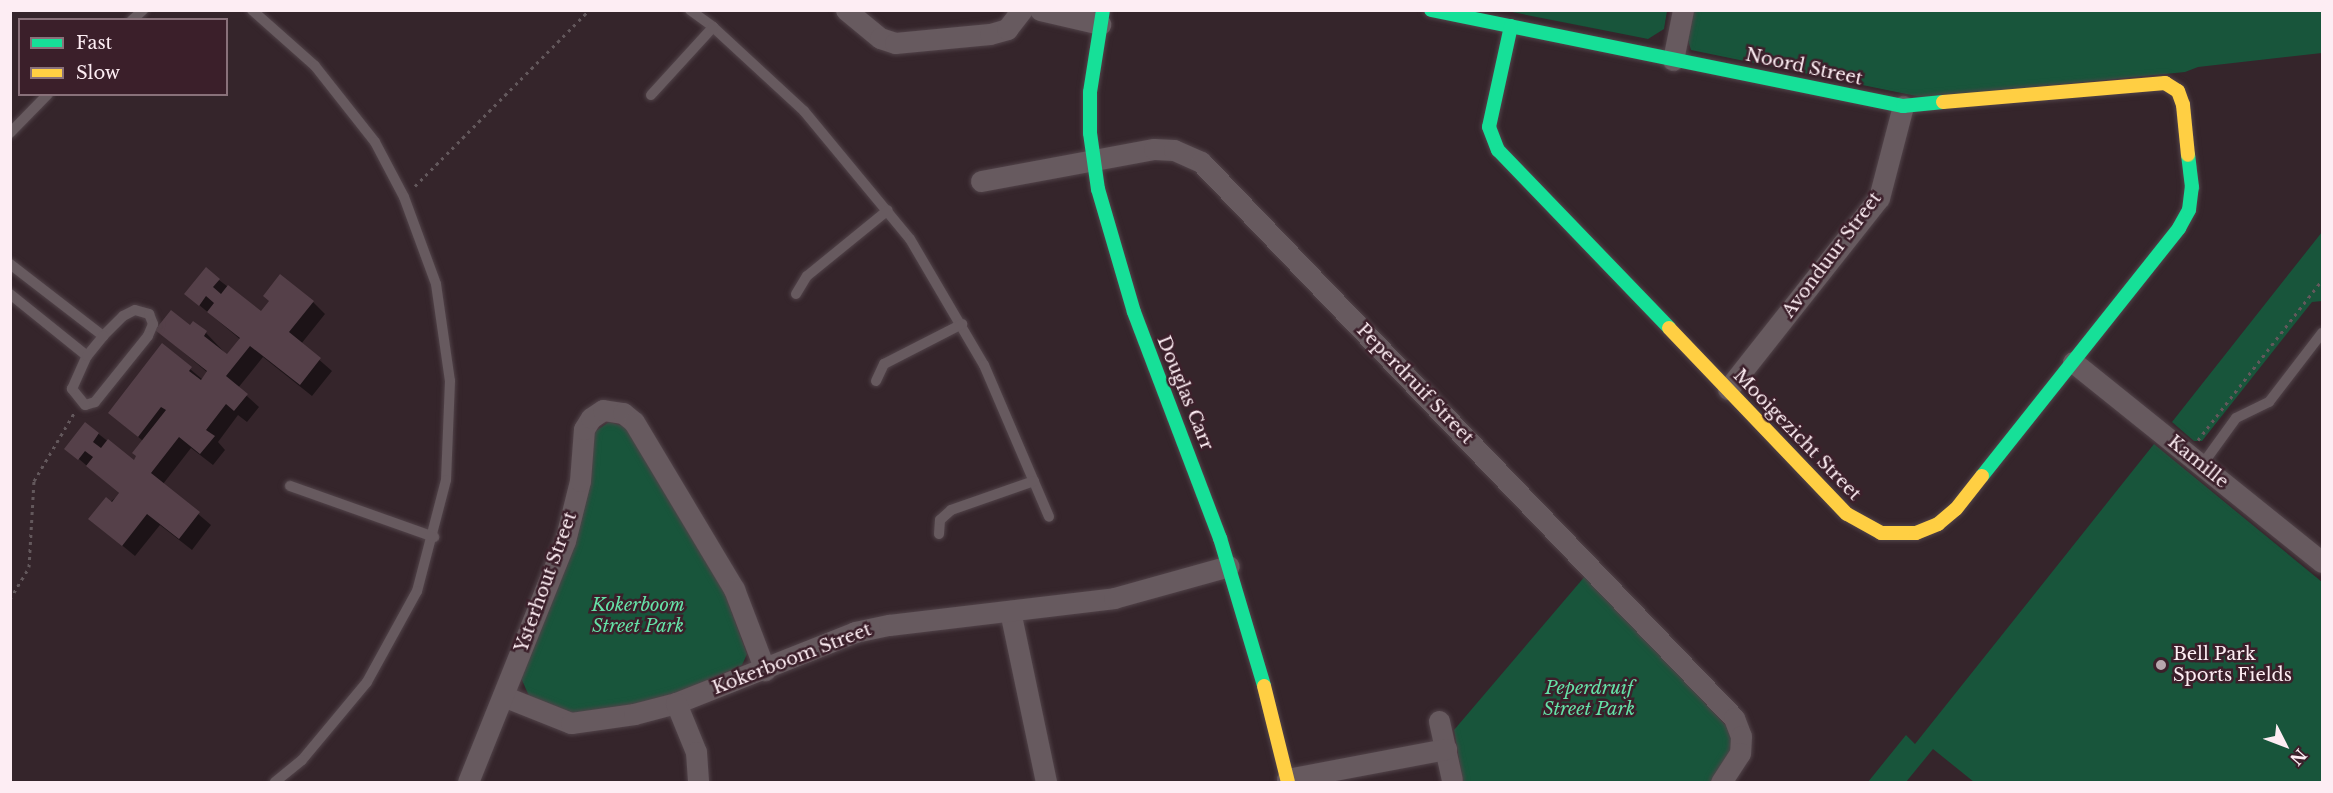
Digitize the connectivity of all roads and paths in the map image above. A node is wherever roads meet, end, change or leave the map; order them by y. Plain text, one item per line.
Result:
1 (252, 10) edge
2 (589, 10) edge
3 (690, 10) edge
4 (846, 10) edge
5 (1022, 10) edge
6 (1040, 10) edge
7 (1431, 10) edge
8 (1683, 10) edge
9 (1101, 17) edge
10 (1511, 26) junction
11 (713, 27) junction
12 (1673, 60) junction
13 (2173, 86) joint
14 (651, 95) dead end
15 (46, 96) edge
16 (1903, 106) junction
17 (10, 133) edge
18 (1092, 161) junction
19 (981, 182) dead end
20 (404, 196) junction
21 (888, 210) junction
22 (10, 264) edge
23 (2322, 280) edge
24 (10, 294) edge
25 (796, 294) dead end
26 (962, 324) junction
27 (2322, 333) edge
28 (103, 336) junction
29 (87, 356) junction
30 (2073, 362) junction
31 (876, 381) dead end
32 (1728, 389) junction
33 (80, 403) junction
34 (2194, 459) junction
35 (1034, 481) junction
36 (290, 486) dead end
37 (1049, 517) dead end
38 (939, 534) dead end
39 (434, 537) junction
40 (2320, 556) edge
41 (1229, 566) junction
42 (10, 599) edge
43 (1010, 611) junction
44 (765, 670) junction
45 (503, 696) junction
46 (676, 703) junction
47 (1439, 721) dead end
48 (1446, 749) junction
49 (1452, 780) dead end
50 (1288, 781) edge
51 (275, 783) edge
52 (468, 783) edge
53 (698, 783) edge
54 (1046, 783) edge
55 (1721, 783) edge

1 - 20 lane
2 - 20 path
3 - 11 lane
4 - 5 street
6 - 9 street
7 - 10 street, Noord Street
8 - 12 street
9 - 18 street, Douglas Carr
10 - 12 street, Noord Street
10 - 32 street, Mooigezicht Street
11 - 14 lane
11 - 21 lane
12 - 16 street, Noord Street
13 - 16 street, Noord Street
13 - 30 street, Mooigezicht Street
15 - 17 lane
16 - 32 street, Avonduur Street
18 - 19 street, Peperdruif Street
18 - 41 street, Douglas Carr
18 - 55 street, Peperdruif Street
20 - 39 lane
21 - 25 lane
21 - 26 lane
22 - 28 lane
23 - 34 path
24 - 29 lane
26 - 31 lane
26 - 35 lane
27 - 34 lane
28 - 29 lane
28 - 33 lane
29 - 33 lane
30 - 32 street, Mooigezicht Street
30 - 34 street, Kamille
33 - 42 path
34 - 40 street, Kamille
35 - 37 lane
35 - 38 lane
36 - 39 lane
39 - 51 lane
41 - 43 street, Kokerboom Street
41 - 50 street, Douglas Carr
43 - 44 street, Kokerboom Street
43 - 54 street
44 - 45 street, Ysterhout Street
44 - 46 street, Kokerboom Street
45 - 46 street, Kokerboom Street
45 - 52 street, Ysterhout Street
46 - 53 street
47 - 48 street
48 - 49 street
48 - 50 street

